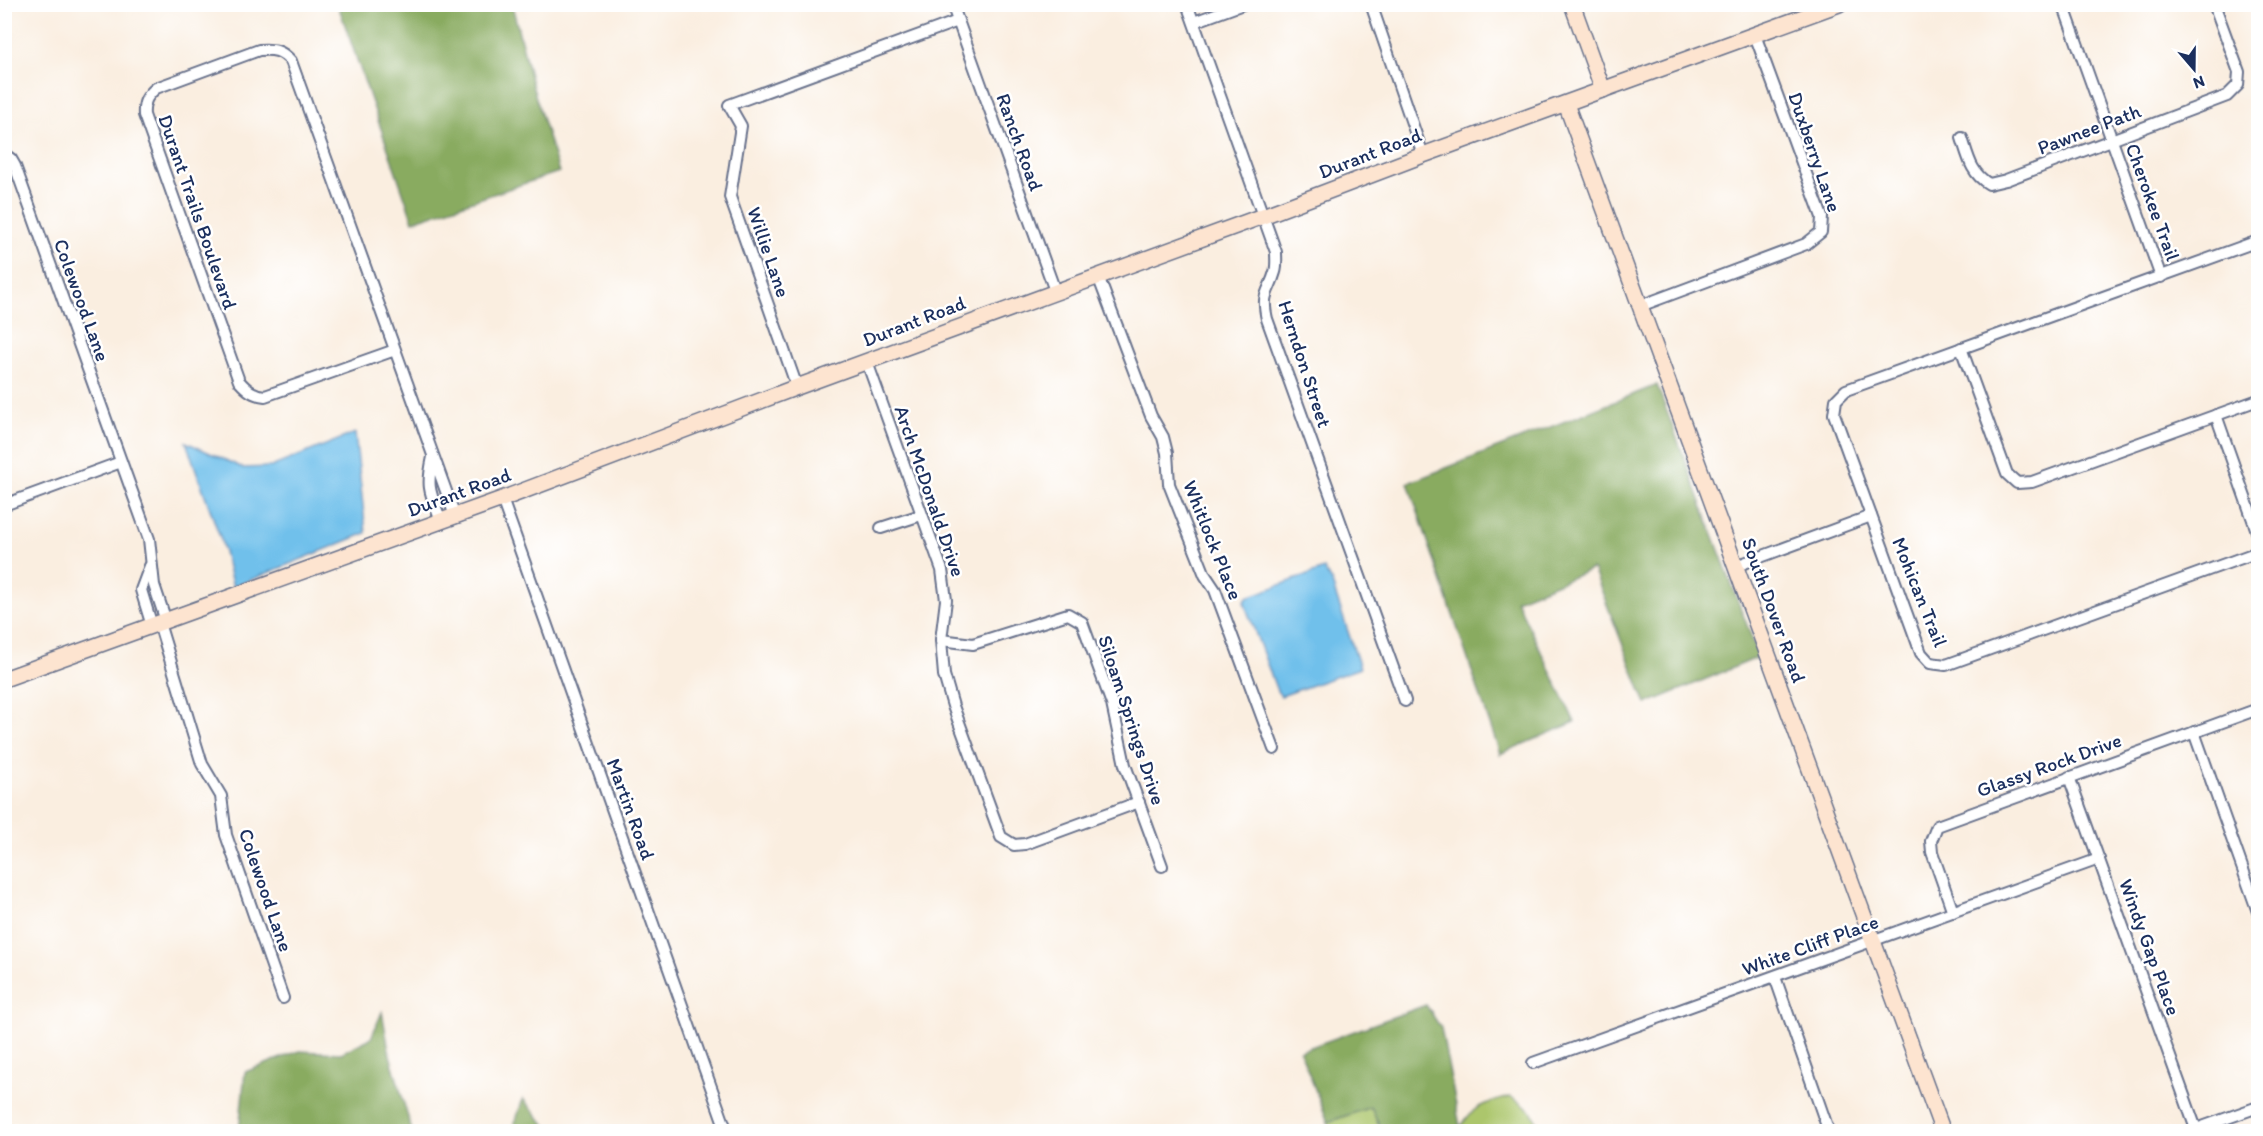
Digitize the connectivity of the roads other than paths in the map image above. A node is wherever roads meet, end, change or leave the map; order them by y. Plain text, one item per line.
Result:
1 (952, 4) edge
2 (1187, 4) edge
3 (1243, 4) edge
4 (1371, 4) edge
5 (1572, 4) edge
6 (1839, 4) edge
7 (2063, 4) edge
8 (2214, 4) edge
9 (958, 21) junction
10 (1194, 22) junction
11 (1755, 35) junction
12 (1603, 90) junction
13 (1566, 104) junction
14 (1962, 138) dead end
15 (2112, 141) junction
16 (4, 154) edge
17 (1423, 155) junction
18 (1263, 216) junction
19 (2259, 241) edge
20 (1098, 276) junction
21 (2161, 277) junction
22 (1055, 291) junction
23 (1640, 306) junction
24 (1961, 348) junction
25 (395, 350) junction
26 (867, 362) junction
27 (797, 387) junction
28 (2259, 400) edge
29 (2216, 415) junction
30 (121, 462) junction
31 (502, 499) junction
32 (4, 505) edge
33 (921, 514) junction
34 (1871, 516) junction
35 (448, 519) junction
36 (881, 528) dead end
37 (2259, 534) edge
38 (2259, 552) edge
39 (150, 566) junction
40 (1736, 566) junction
41 (159, 623) junction
42 (941, 640) junction
43 (4, 679) edge
44 (1405, 701) dead end
45 (2259, 709) edge
46 (2194, 732) junction
47 (1274, 749) dead end
48 (2069, 777) junction
49 (1139, 802) junction
50 (2099, 859) junction
51 (1162, 866) dead end
52 (1953, 912) junction
53 (2259, 912) edge
54 (1874, 940) junction
55 (1775, 977) junction
56 (283, 998) dead end
57 (1533, 1063) dead end
58 (2259, 1107) edge
59 (2193, 1130) edge
60 (728, 1131) edge
61 (1829, 1131) edge
62 (1943, 1131) edge

1 - 9 street, Ranch Road
2 - 10 street, Herndon Street
3 - 10 street
4 - 17 street
5 - 12 street
6 - 11 street, Durant Road
7 - 15 street, Cherokee Trail
8 - 15 street, Pawnee Path
9 - 22 street, Ranch Road
9 - 27 street, Willie Lane
10 - 18 street, Herndon Street
11 - 12 street, Durant Road
11 - 23 street, Duxberry Lane
12 - 13 street, Durant Road
13 - 17 street, Durant Road
13 - 23 street, South Dover Road
14 - 15 street, Pawnee Path
15 - 21 street, Cherokee Trail
16 - 30 street, Colewood Lane
17 - 18 street, Durant Road
18 - 20 street, Durant Road
18 - 44 street, Herndon Street
19 - 21 street, Mohican Trail
20 - 22 street, Durant Road
20 - 47 street, Whitlock Place
21 - 24 street, Mohican Trail
22 - 26 street, Durant Road
23 - 40 street, South Dover Road
24 - 29 street
24 - 34 street, Mohican Trail
25 - 25 street, Durant Trails Boulevard
25 - 35 street, Durant Trails Boulevard
26 - 27 street, Durant Road
26 - 33 street, Arch McDonald Drive
27 - 31 street, Durant Road
28 - 29 street
29 - 37 street
30 - 32 street
30 - 39 street, Colewood Lane
31 - 35 street, Durant Road
31 - 60 street, Martin Road
33 - 36 street
33 - 42 street, Arch McDonald Drive
34 - 38 street, Mohican Trail
34 - 40 street
35 - 41 street, Durant Road
39 - 41 street, Colewood Lane
39 - 41 street, Colewood Lane
40 - 54 street, South Dover Road
41 - 43 street, Durant Road
41 - 56 street, Colewood Lane
42 - 49 street, Siloam Springs Drive
42 - 49 street, Arch McDonald Drive
45 - 46 street, Glassy Rock Drive
46 - 48 street, Glassy Rock Drive
46 - 53 street
48 - 50 street, Windy Gap Place
48 - 52 street, Glassy Rock Drive
49 - 51 street, Siloam Springs Drive
50 - 52 street, White Cliff Place
50 - 59 street, Windy Gap Place
52 - 54 street, White Cliff Place
54 - 55 street, White Cliff Place
54 - 62 street, South Dover Road
55 - 57 street, White Cliff Place
55 - 61 street
58 - 59 street

